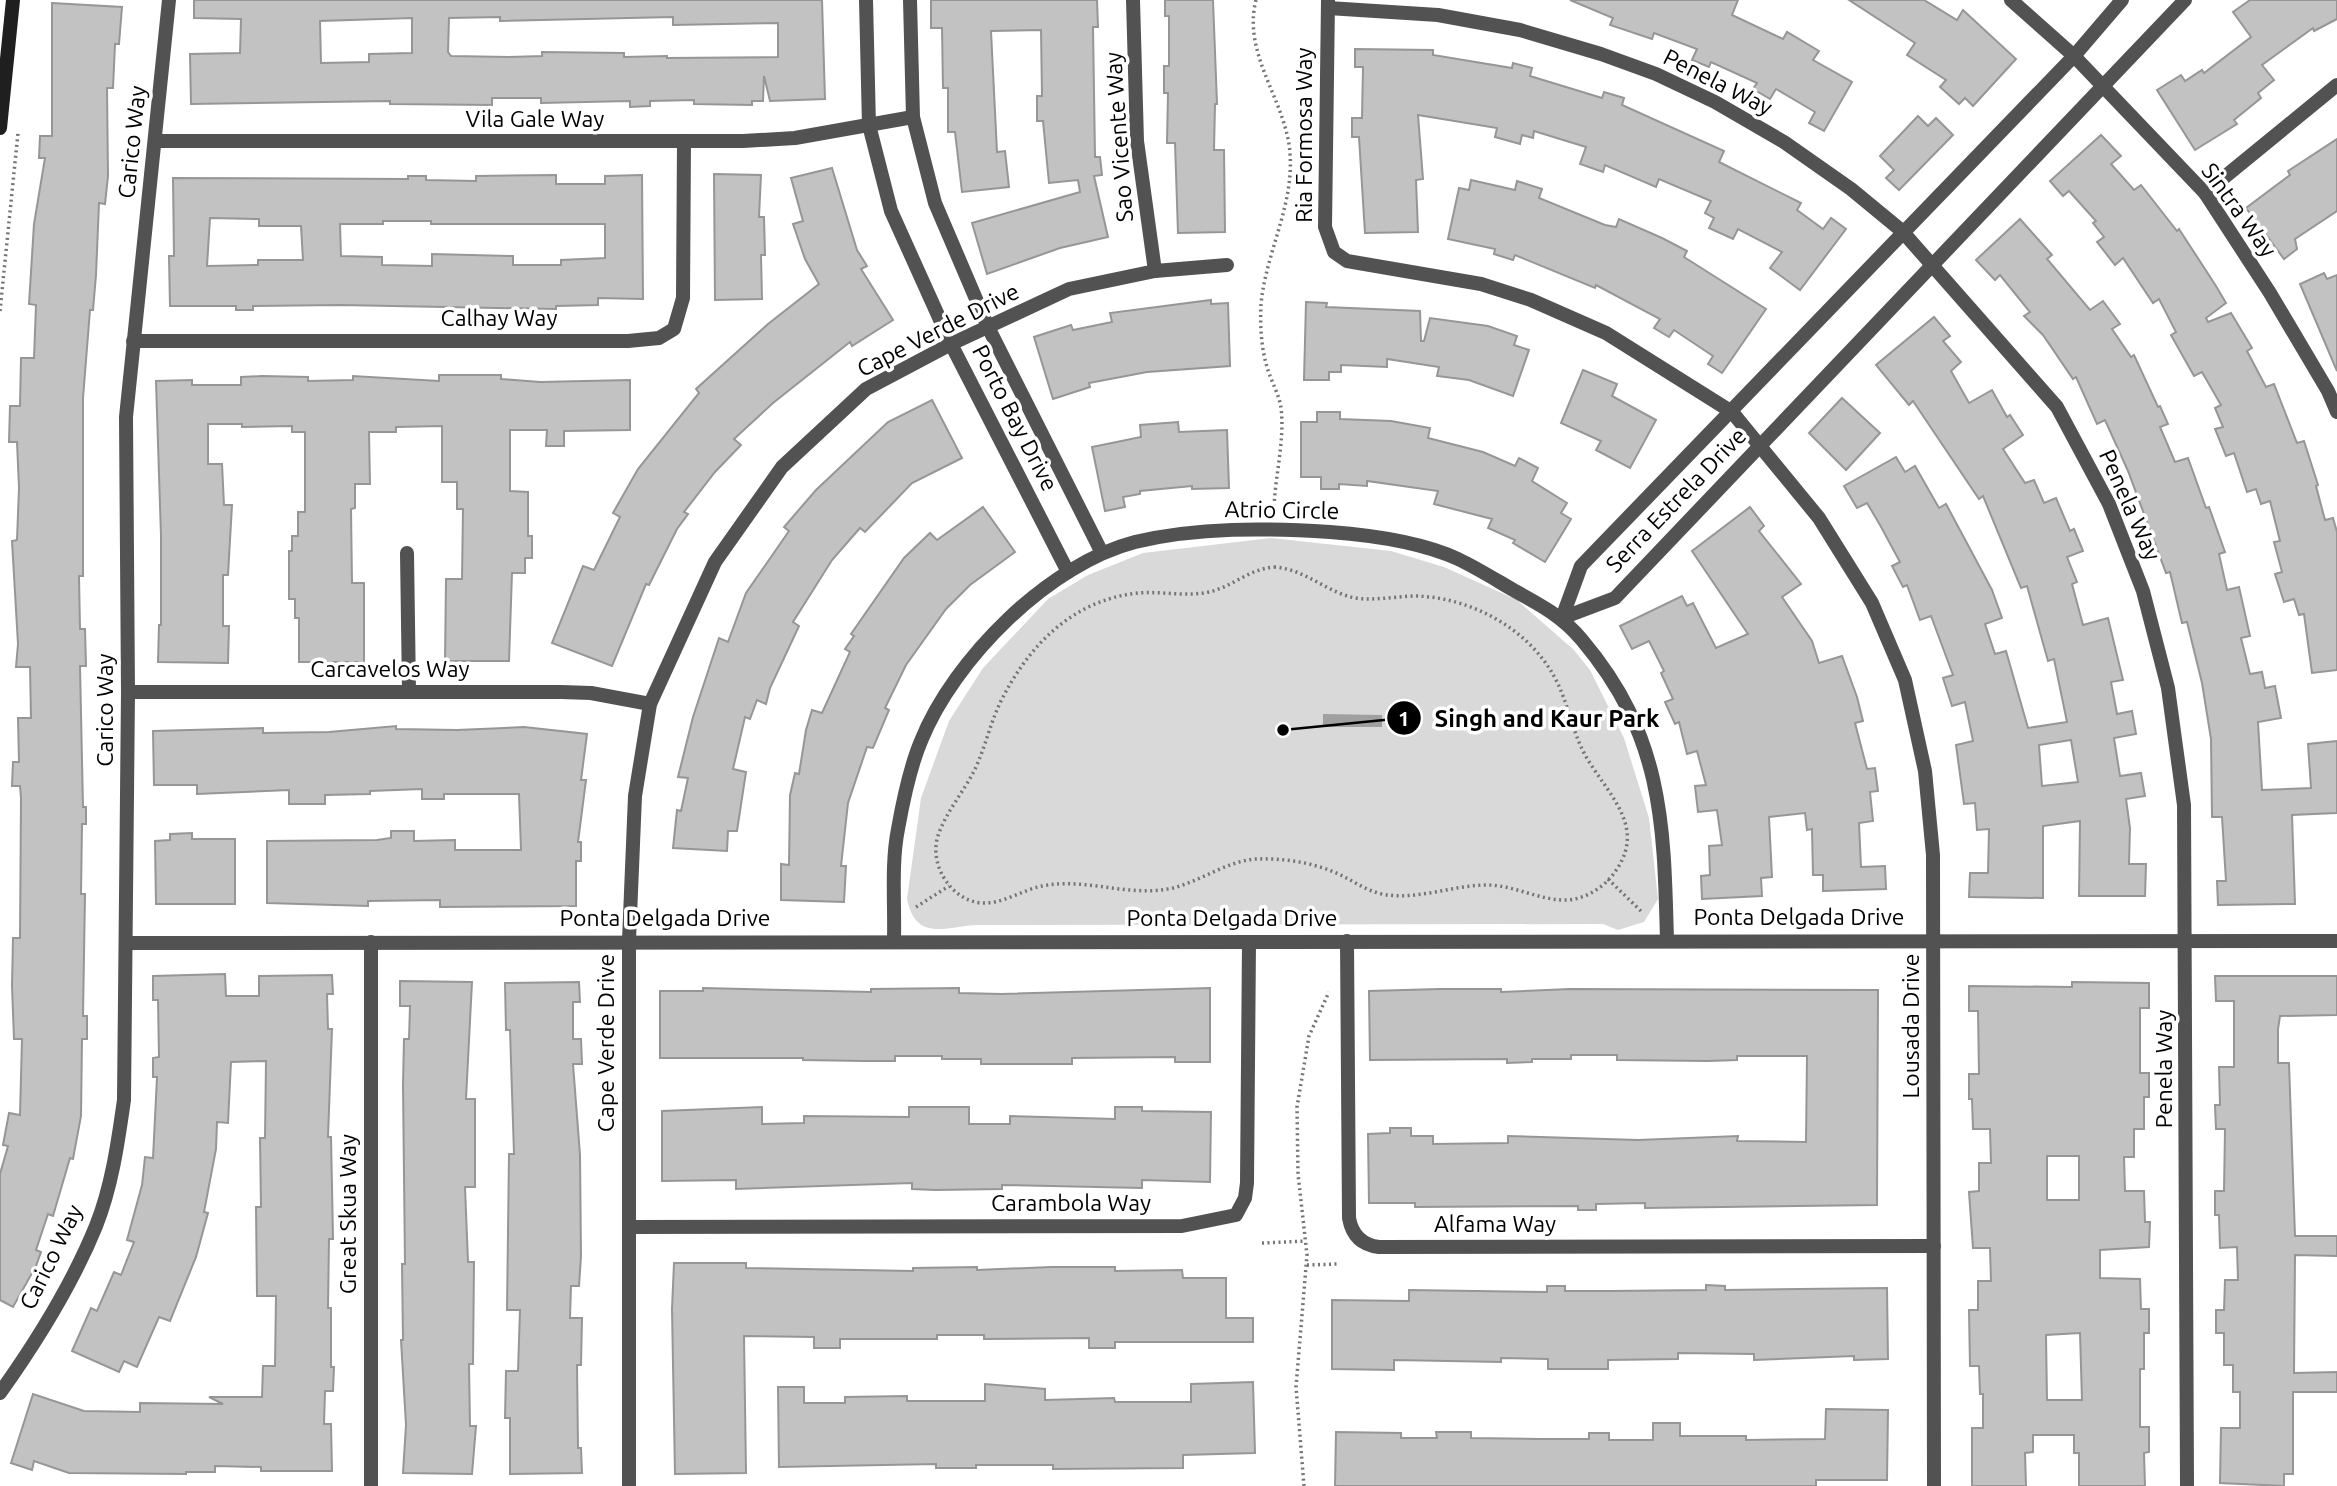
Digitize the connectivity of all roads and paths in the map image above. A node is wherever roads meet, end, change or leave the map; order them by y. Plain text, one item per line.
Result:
1 (13, 0) edge
2 (169, 0) edge
3 (866, 0) edge
4 (910, 0) edge
5 (1133, 0) edge
6 (1256, 0) edge
7 (2011, 0) edge
8 (2122, 0) edge
9 (2185, 0) edge
10 (1328, 4) edge
11 (2074, 56) junction
12 (2337, 85) edge
13 (2104, 88) junction
14 (913, 117) junction
15 (19, 124) dead end
16 (869, 125) junction
17 (0, 128) edge
18 (156, 141) junction
19 (684, 141) junction
20 (2205, 193) junction
21 (1902, 231) junction
22 (1227, 265) dead end
23 (1932, 265) junction
24 (1155, 271) junction
25 (0, 312) edge
26 (988, 327) junction
27 (133, 341) junction
28 (951, 344) junction
29 (2332, 389) edge
30 (1732, 412) junction
31 (2337, 412) edge
32 (1760, 446) junction
33 (1274, 508) dead end
34 (407, 553) dead end
35 (1102, 554) junction
36 (1068, 572) junction
37 (1562, 618) junction
38 (128, 692) junction
39 (409, 692) junction
40 (650, 704) junction
41 (1608, 879) junction
42 (950, 885) junction
43 (916, 908) dead end
44 (1643, 913) dead end
45 (629, 940) junction
46 (894, 940) junction
47 (1934, 940) junction
48 (1347, 941) junction
49 (1667, 941) junction
50 (2187, 941) junction
51 (2337, 941) edge
52 (371, 942) junction
53 (1249, 942) junction
54 (127, 943) junction
55 (1330, 983) dead end
56 (629, 1227) junction
57 (1306, 1241) junction
58 (1262, 1243) dead end
59 (1934, 1246) junction
60 (1337, 1264) dead end
61 (1307, 1265) junction
62 (0, 1393) edge
63 (371, 1486) edge
64 (629, 1486) edge
65 (1304, 1486) edge
66 (1934, 1486) edge
67 (2187, 1486) edge

1 - 17 street
2 - 18 street, Carico Way
3 - 16 street, Porto Bay Drive
4 - 14 street, Porto Bay Drive
5 - 24 street, Sao Vicente Way
6 - 33 path
7 - 11 street
8 - 11 street, Serra Estrela Drive
9 - 13 street, Serra Estrela Drive
10 - 21 street, Penela Way
10 - 30 street, Ria Formosa Way
11 - 13 street, Sintra Way
11 - 21 street, Serra Estrela Drive
12 - 20 street
13 - 20 street, Sintra Way
13 - 23 street, Serra Estrela Drive
14 - 16 street, Vila Gale Way
14 - 26 street, Porto Bay Drive
15 - 25 path
16 - 19 street, Vila Gale Way
16 - 28 street, Porto Bay Drive
18 - 19 street, Vila Gale Way
18 - 27 street, Carico Way
19 - 27 street, Calhay Way
20 - 29 street, Sintra Way
21 - 23 street, Penela Way
21 - 30 street, Serra Estrela Drive
22 - 24 street, Cape Verde Drive
23 - 32 street, Serra Estrela Drive
23 - 50 street, Penela Way
24 - 26 street, Cape Verde Drive
26 - 28 street, Cape Verde Drive
26 - 35 street, Porto Bay Drive
27 - 38 street, Carico Way
28 - 36 street, Porto Bay Drive
28 - 40 street, Cape Verde Drive
29 - 31 street, Sintra Way
30 - 32 street, Lousada Drive
30 - 37 street, Serra Estrela Drive
32 - 37 street, Serra Estrela Drive
32 - 47 street, Lousada Drive
34 - 39 street
35 - 36 street, Atrio Circle
35 - 37 street, Atrio Circle
36 - 46 street, Atrio Circle
37 - 49 street, Atrio Circle
38 - 39 street, Carcavelos Way
38 - 54 street, Carico Way
39 - 40 street, Carcavelos Way
40 - 45 street, Cape Verde Drive
41 - 42 path
41 - 42 path
41 - 44 path
42 - 43 path
45 - 46 street, Ponta Delgada Drive
45 - 52 street, Ponta Delgada Drive
45 - 56 street, Cape Verde Drive
46 - 53 street, Ponta Delgada Drive
47 - 49 street, Ponta Delgada Drive
47 - 50 street, Ponta Delgada Drive
47 - 59 street, Lousada Drive
48 - 49 street, Ponta Delgada Drive
48 - 53 street, Ponta Delgada Drive
48 - 59 street, Alfama Way
50 - 51 street, Ponta Delgada Drive
50 - 67 street, Penela Way
52 - 54 street, Ponta Delgada Drive
52 - 63 street, Great Skua Way
53 - 56 street, Carambola Way
54 - 62 street, Carico Way
55 - 57 path
56 - 64 street, Cape Verde Drive
57 - 58 path
57 - 61 path
59 - 66 street, Lousada Drive
60 - 61 path
61 - 65 path

